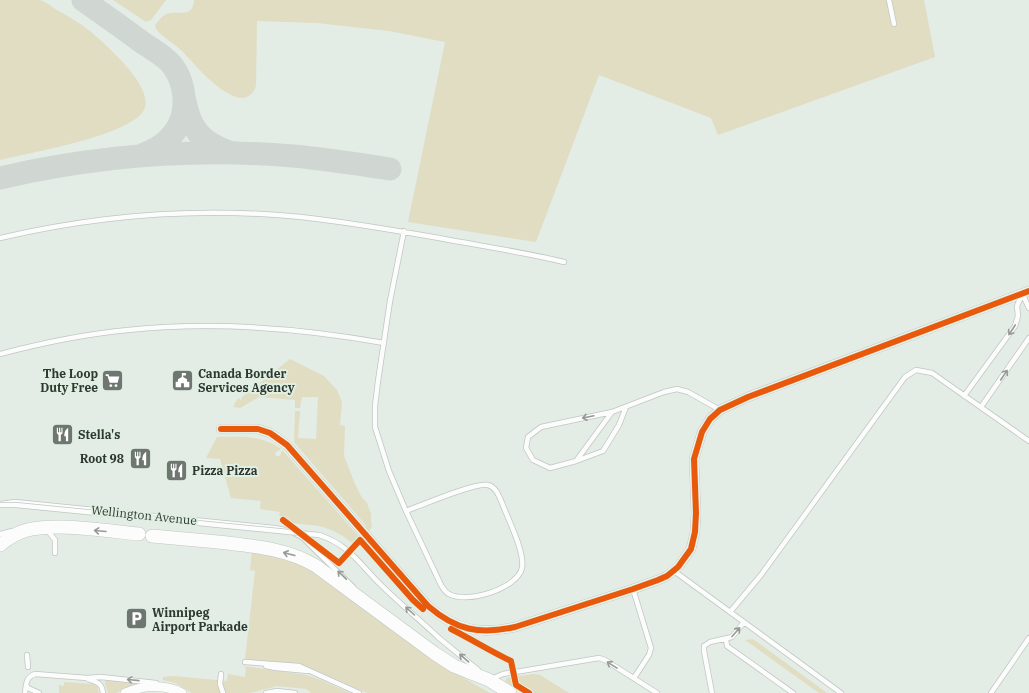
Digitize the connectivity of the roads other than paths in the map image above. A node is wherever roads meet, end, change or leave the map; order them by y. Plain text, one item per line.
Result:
1 (889, 0) edge
2 (894, 24) dead end
3 (404, 231) junction
4 (0, 238) edge
5 (564, 262) dead end
6 (1026, 292) edge
7 (1029, 308) edge
8 (1029, 338) edge
9 (384, 343) junction
10 (0, 354) edge
11 (964, 396) junction
12 (626, 407) junction
13 (982, 408) junction
14 (720, 410) junction
15 (612, 412) junction
16 (221, 429) dead end
17 (1029, 441) edge
18 (576, 461) junction
19 (0, 505) edge
20 (406, 511) junction
21 (58, 527) junction
22 (42, 528) junction
23 (0, 534) edge
24 (0, 545) edge
25 (55, 553) dead end
26 (674, 571) junction
27 (633, 589) junction
28 (368, 605) junction
29 (730, 612) junction
30 (744, 622) junction
31 (1029, 638) edge
32 (726, 639) junction
33 (27, 655) dead end
34 (245, 662) dead end
35 (28, 667) dead end
36 (221, 674) dead end
37 (87, 678) junction
38 (634, 678) junction
39 (489, 680) junction
40 (26, 685) junction
41 (25, 693) edge
42 (39, 693) edge
43 (104, 693) edge
44 (124, 693) edge
45 (183, 693) edge
46 (222, 693) edge
47 (266, 693) edge
48 (295, 693) edge
49 (359, 693) edge
50 (510, 693) edge
51 (657, 693) edge
52 (712, 693) edge
53 (793, 693) edge
54 (841, 693) edge
55 (991, 693) edge

1 - 2 lane
3 - 4 lane
3 - 5 lane
3 - 9 lane
6 - 7 lane
6 -> 11 lane
6 - 14 street
13 -> 8 lane
9 - 10 lane
9 - 20 lane
11 - 13 lane
11 - 29 lane
12 - 14 lane
12 - 15 lane
12 - 18 lane
13 - 17 lane
14 - 26 street
15 - 18 lane
15 -> 18 lane
16 - 27 street
28 -> 19 lane, Wellington Avenue
39 -> 19 lane, Wellington Avenue, bridge
20 - 20 lane
21 - 22 main road, Wellington Avenue
21 - 23 lane
28 -> 21 main road, Wellington Avenue
22 - 24 main road, Wellington Avenue
22 - 25 lane
26 - 27 street
26 - 29 lane
27 - 38 lane
28 - 39 main road, Wellington Avenue
29 - 30 lane
32 -> 30 lane
30 - 54 lane
31 - 55 lane
32 - 52 lane
32 - 53 lane
33 - 35 lane
34 - 49 lane
36 - 46 lane
37 - 40 lane
37 - 43 lane
45 -> 37 lane
38 -> 39 lane
38 - 51 lane
39 - 50 main road, Wellington Avenue
40 - 41 lane
40 - 42 lane
44 - 45 street
47 - 48 lane

